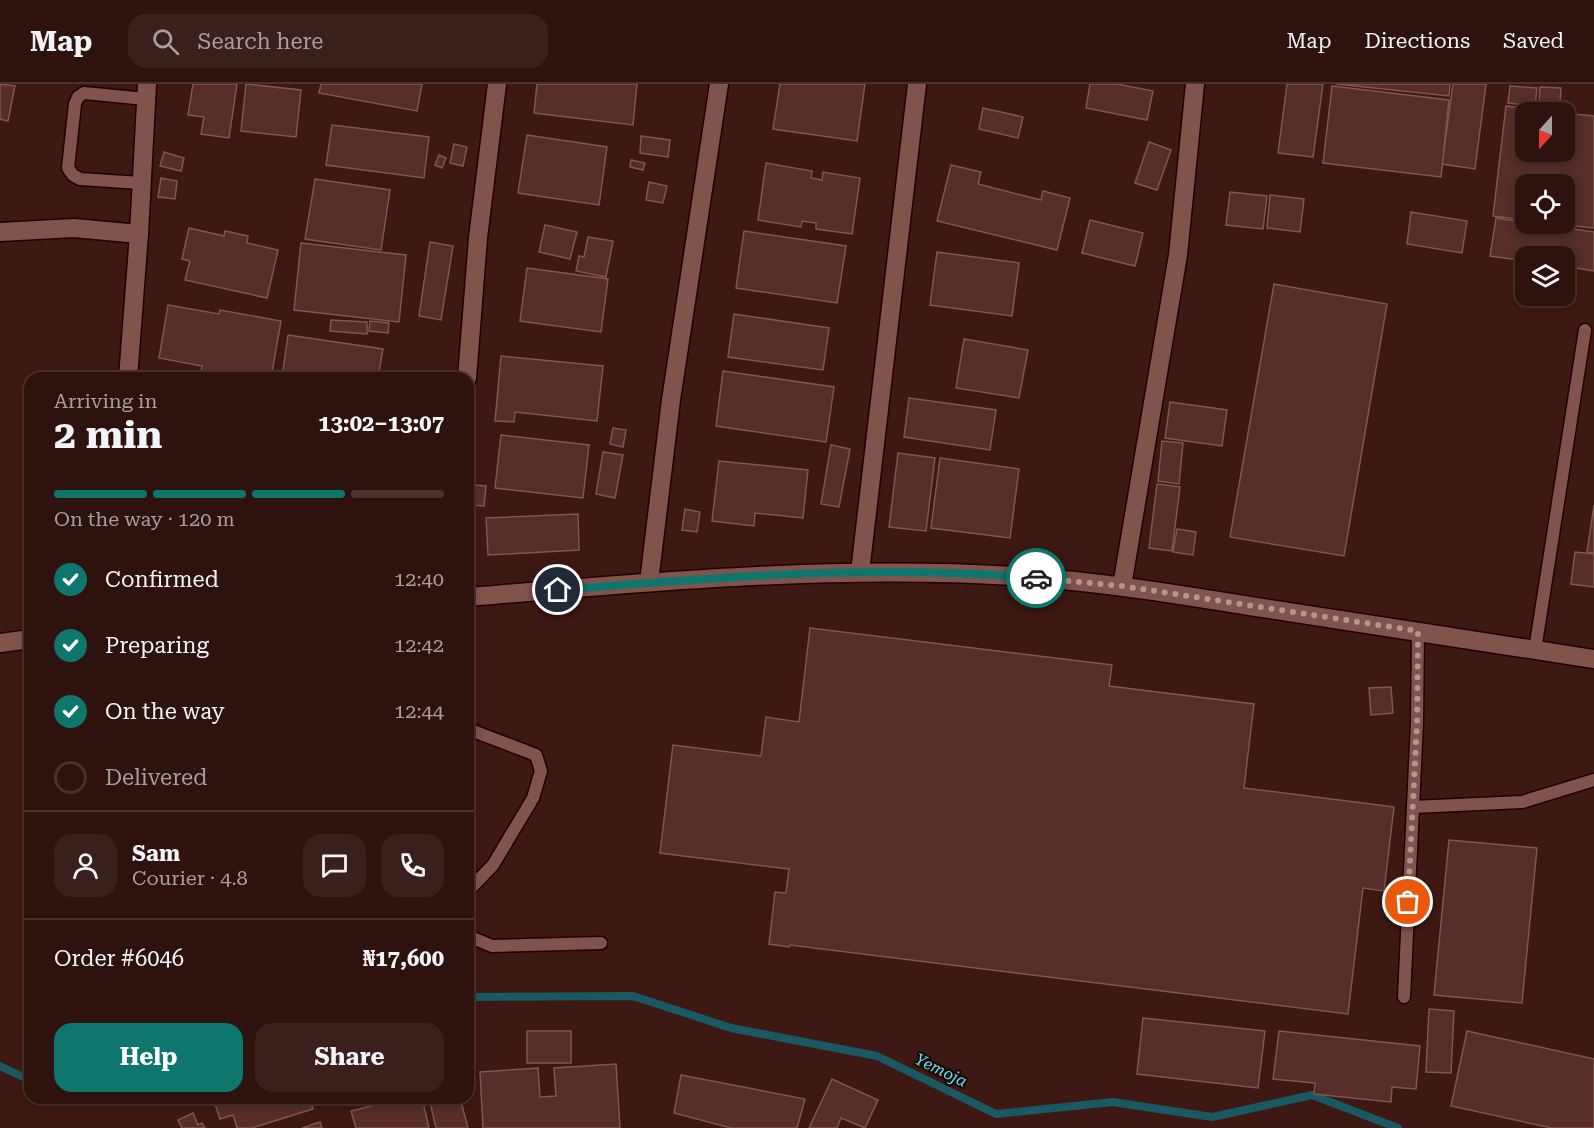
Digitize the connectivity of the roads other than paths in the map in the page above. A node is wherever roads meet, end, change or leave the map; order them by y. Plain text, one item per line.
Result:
1 (497, 84) edge
2 (719, 84) edge
3 (917, 84) edge
4 (1195, 84) edge
5 (147, 92) edge
6 (141, 183) junction
7 (0, 231) edge
8 (139, 234) junction
9 (1585, 330) dead end
10 (128, 372) edge
11 (467, 372) edge
12 (860, 572) junction
13 (649, 582) junction
14 (1122, 586) junction
15 (474, 597) edge
16 (1418, 631) junction
17 (24, 640) edge
18 (0, 643) edge
19 (1535, 650) junction
20 (1594, 659) edge
21 (474, 731) edge
22 (1594, 780) edge
23 (1413, 807) junction
24 (474, 885) edge
25 (474, 938) edge
26 (601, 943) dead end
27 (1404, 997) dead end

1 - 11 street
2 - 13 street
3 - 12 street
4 - 14 street
5 - 6 street
5 - 6 lane
6 - 8 street
7 - 8 street
8 - 10 street
9 - 19 lane
12 - 13 street
12 - 14 street
13 - 15 street
14 - 16 street
16 - 19 street
16 - 23 lane
17 - 18 street
19 - 20 street
21 - 24 lane
22 - 23 lane
23 - 27 lane
25 - 26 lane

